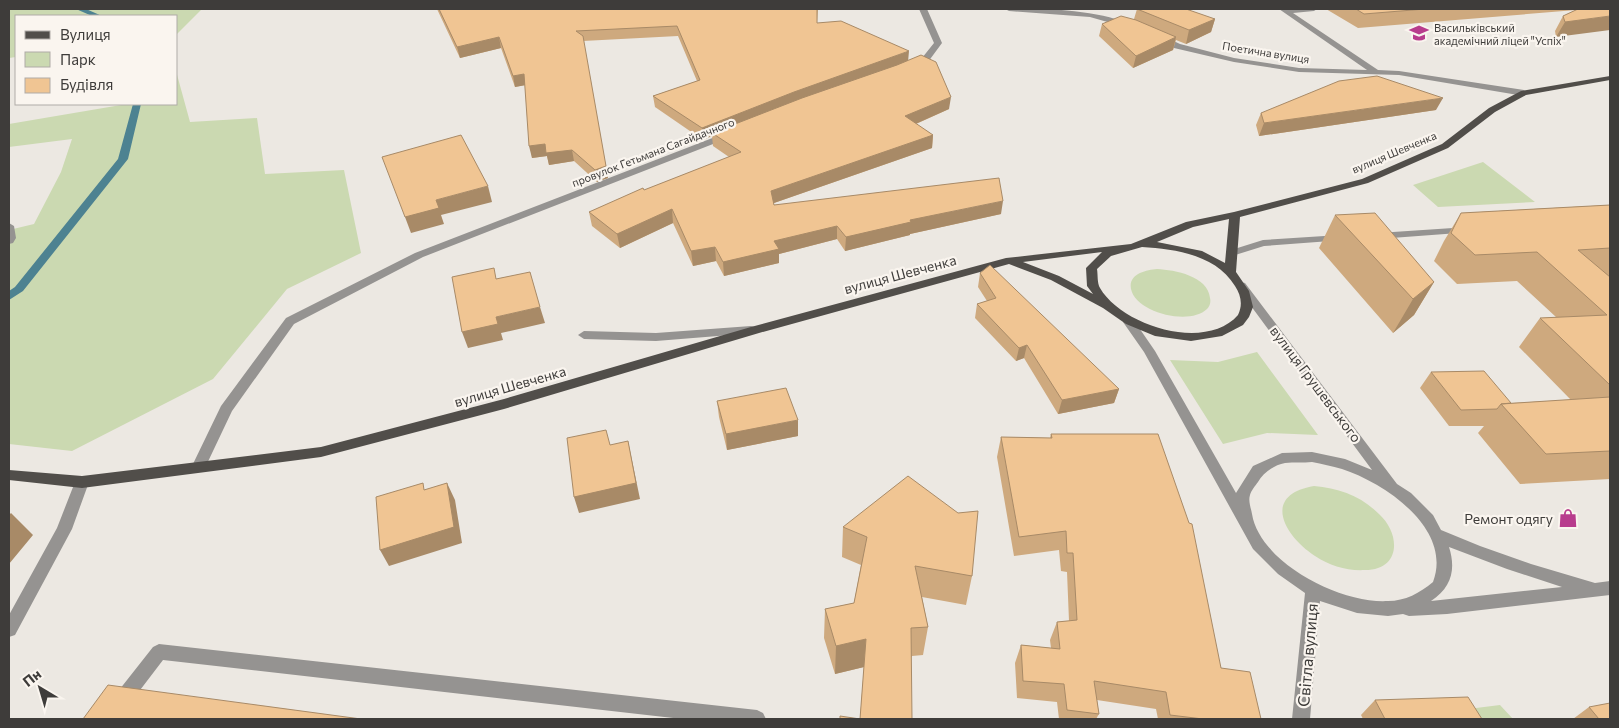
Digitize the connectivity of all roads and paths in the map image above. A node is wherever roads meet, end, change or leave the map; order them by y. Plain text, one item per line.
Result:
1 (923, 9) edge
2 (1009, 9) edge
3 (1072, 9) edge
4 (1314, 9) edge
5 (1285, 10) edge
6 (1090, 15) junction
7 (1137, 28) edge
8 (1153, 35) edge
9 (901, 70) edge
10 (1376, 72) junction
11 (1610, 78) edge
12 (1524, 93) junction
13 (733, 133) edge
14 (1235, 215) junction
15 (9, 226) edge
16 (1480, 229) edge
17 (9, 241) edge
18 (1142, 244) junction
19 (1128, 246) junction
20 (1232, 253) junction
21 (1010, 260) junction
22 (1234, 277) junction
23 (1108, 308) junction
24 (1129, 322) junction
25 (755, 330) junction
26 (584, 336) dead end
27 (199, 466) junction
28 (9, 475) edge
29 (82, 482) junction
30 (1393, 487) junction
31 (1245, 519) junction
32 (1438, 535) junction
33 (1603, 588) edge
34 (1313, 590) junction
35 (1389, 610) junction
36 (9, 630) edge
37 (108, 719) edge
38 (758, 719) edge
39 (1301, 719) edge

1 - 9 street
2 - 6 street
3 - 6 street
4 - 5 street
5 - 10 street
6 - 7 street
8 - 10 street, Поетична вулиця
10 - 12 street, Поетична вулиця
11 - 12 main road, вулиця Шевченка
12 - 14 main road, вулиця Шевченка
13 - 27 street, провулок Гетьмана Сагайдачного
14 - 18 main road, вулиця Шевченка
14 - 20 main road
15 - 17 street
16 - 20 street
18 - 19 main road
18 - 22 main road
19 - 21 main road, вулиця Шевченка
19 - 23 main road
20 - 22 main road
21 - 23 main road
21 - 25 main road, вулиця Шевченка
22 - 24 main road
22 - 30 street, вулиця Грушевського
23 - 24 main road
24 - 31 street
25 - 26 street
25 - 27 main road, вулиця Шевченка
27 - 29 main road, вулиця Шевченка
28 - 29 main road, вулиця Шевченка
29 - 36 street
30 - 31 street
30 - 32 street
31 - 34 street
32 - 33 street
32 - 35 street
33 - 35 street
34 - 35 street
34 - 39 street, Світла вулиця
37 - 38 street

